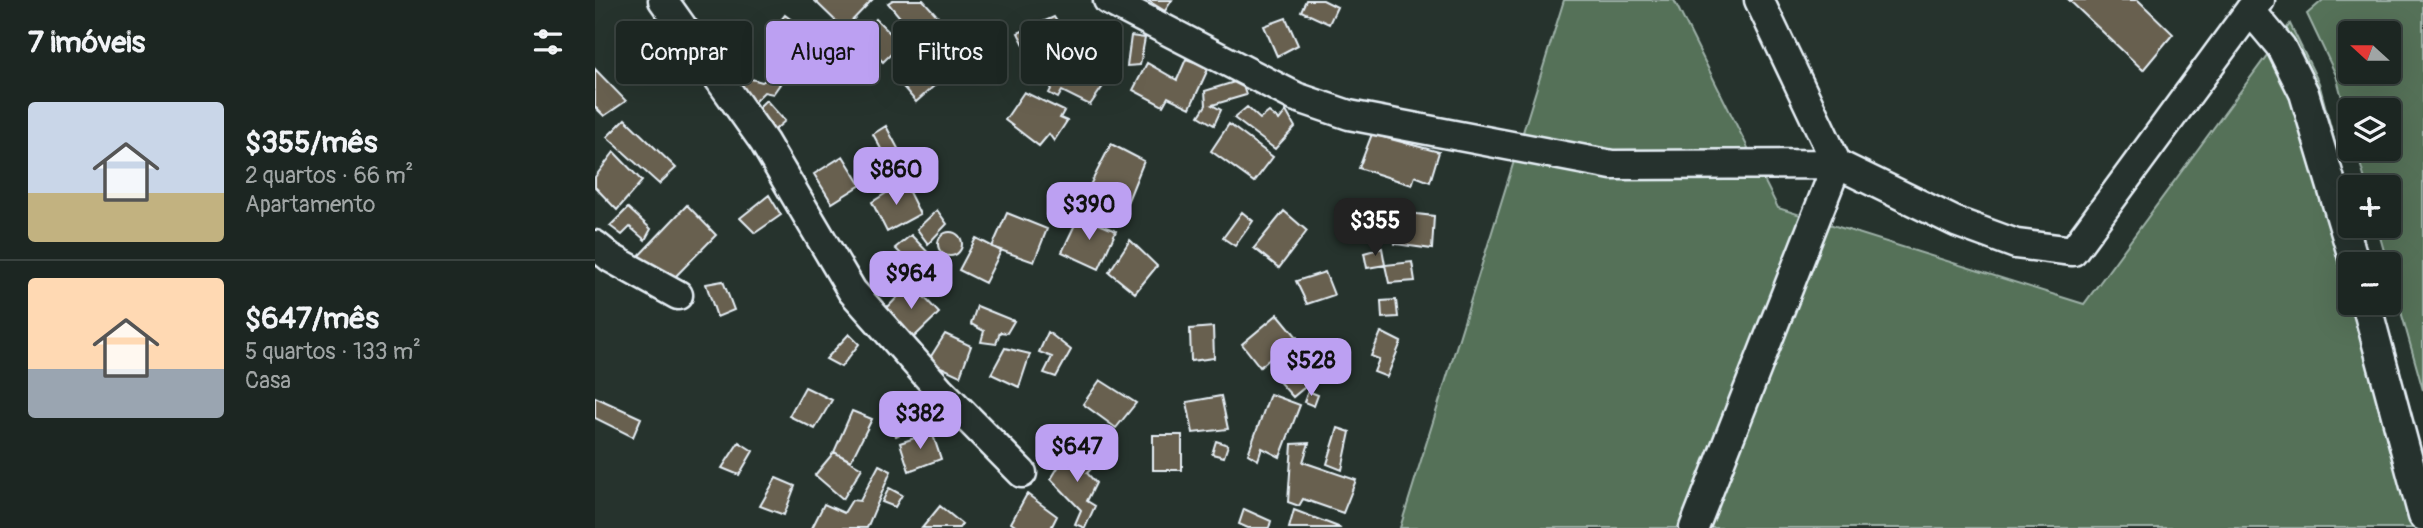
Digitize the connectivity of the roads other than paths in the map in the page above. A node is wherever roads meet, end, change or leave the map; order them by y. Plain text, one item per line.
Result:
1 (663, 0) edge
2 (1108, 0) edge
3 (1759, 0) edge
4 (2255, 5) edge
5 (1837, 164) junction
6 (595, 245) edge
7 (2351, 252) edge
8 (678, 295) dead end
9 (2369, 315) edge
10 (1022, 472) dead end
11 (2423, 516) edge
12 (1694, 528) edge

1 - 10 street
2 - 5 street
3 - 5 street
4 - 5 street
4 - 7 street
5 - 12 street
6 - 8 street
9 - 11 street

